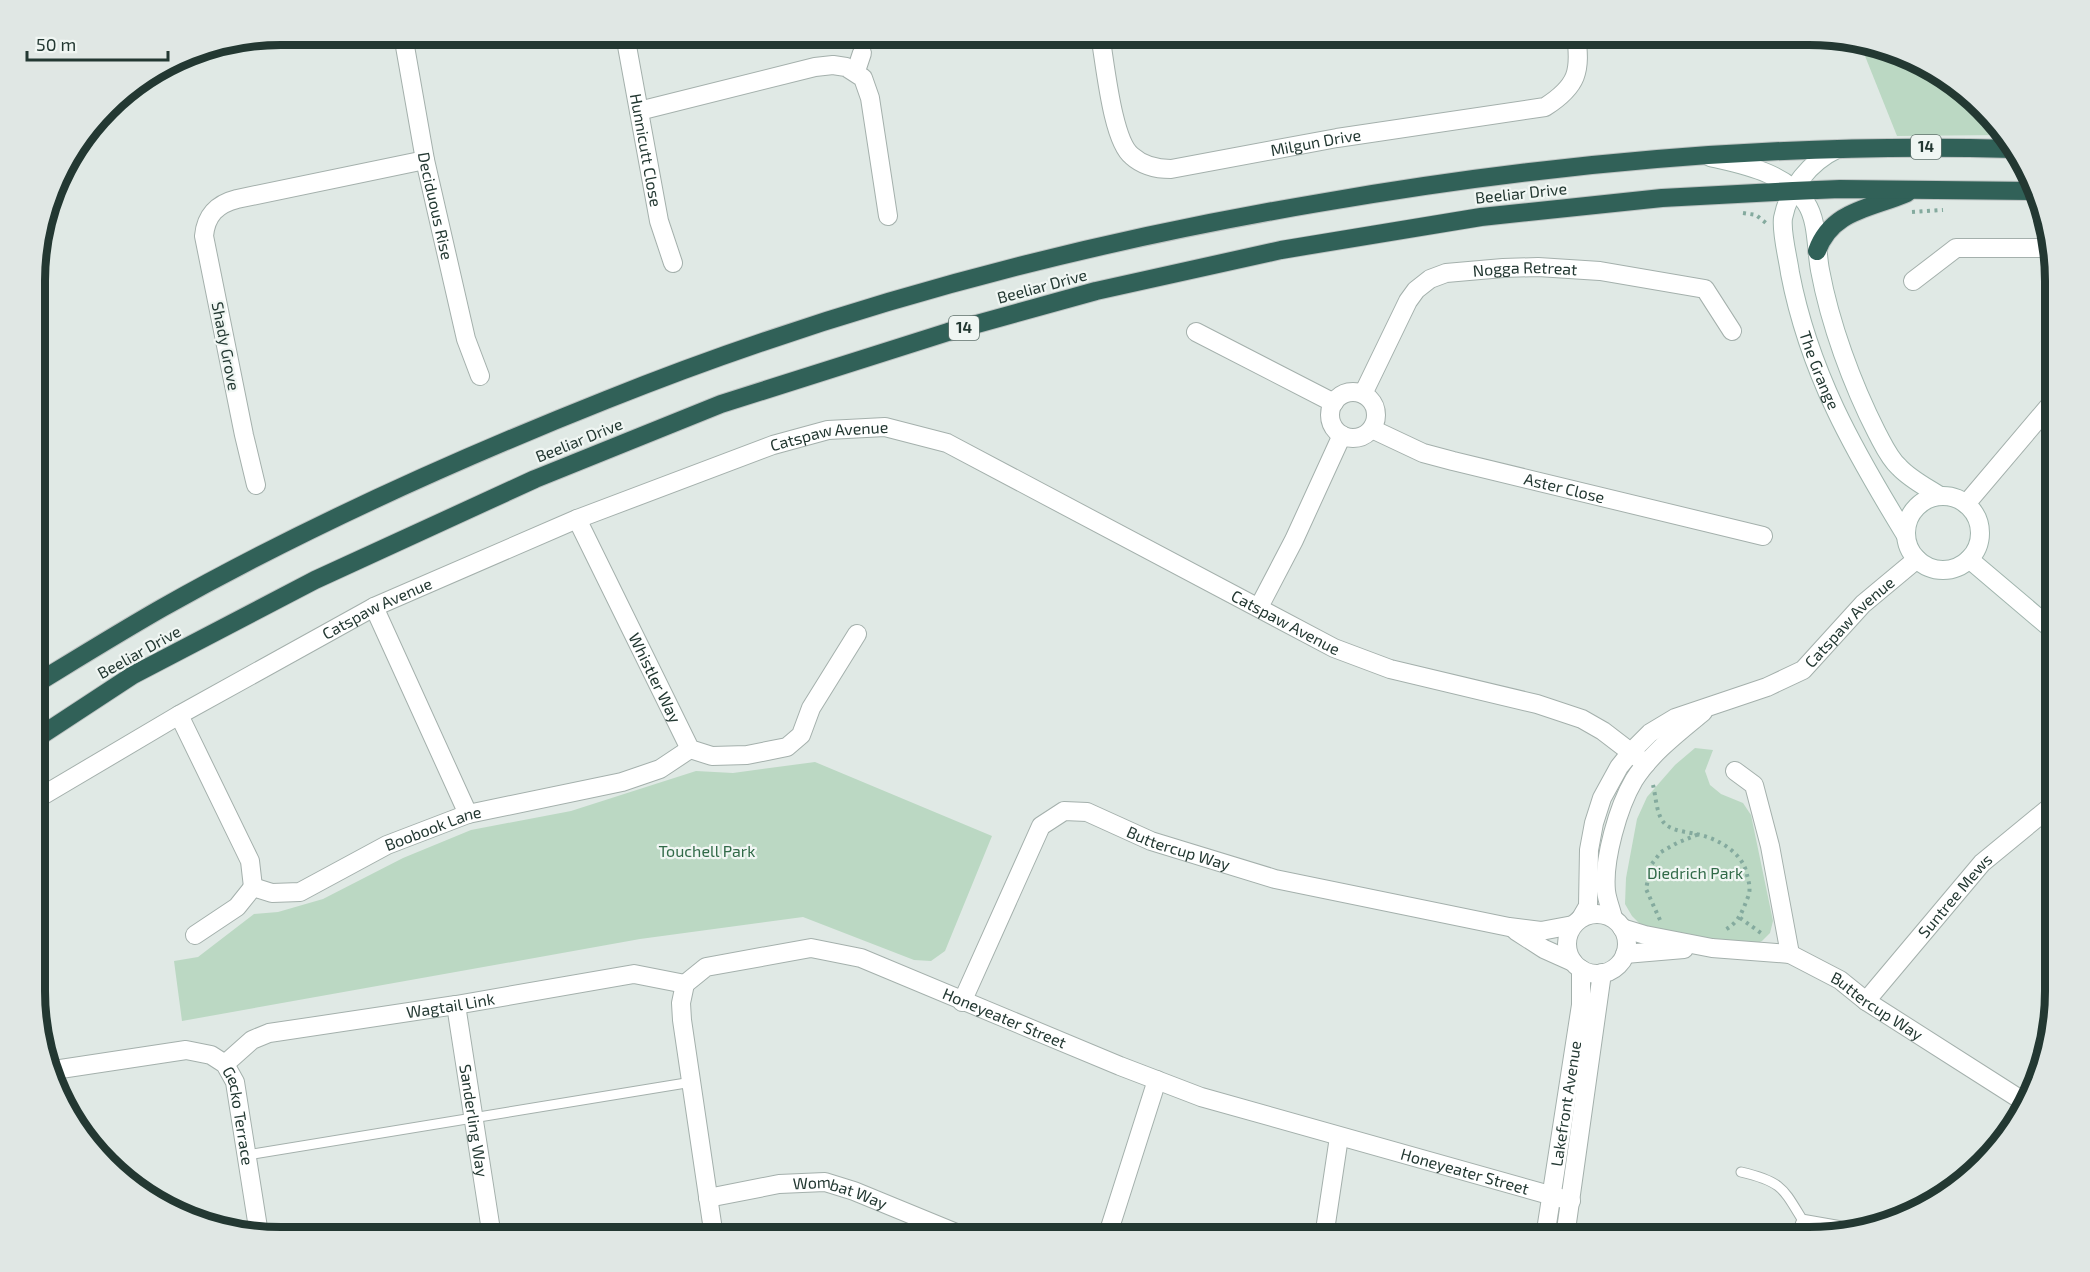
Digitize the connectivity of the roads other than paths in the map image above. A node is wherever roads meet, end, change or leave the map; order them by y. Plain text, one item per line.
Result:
1 (405, 45) edge
2 (628, 45) edge
3 (1102, 45) edge
4 (1577, 45) edge
5 (862, 53) dead end
6 (856, 71) junction
7 (639, 111) junction
8 (1837, 149) junction
9 (2004, 149) edge
10 (1705, 155) junction
11 (425, 160) junction
12 (1914, 190) junction
13 (1793, 191) junction
14 (2027, 191) edge
15 (888, 216) dead end
16 (2042, 248) edge
17 (1817, 251) junction
18 (673, 263) dead end
19 (1912, 281) dead end
20 (1732, 331) dead end
21 (1196, 332) dead end
22 (480, 376) dead end
23 (1363, 394) junction
24 (1334, 403) junction
25 (2045, 411) edge
26 (1372, 429) junction
27 (1342, 435) junction
28 (256, 485) dead end
29 (1940, 496) junction
30 (1966, 504) junction
31 (577, 519) junction
32 (1905, 534) junction
33 (1763, 536) dead end
34 (1917, 559) junction
35 (1970, 559) junction
36 (374, 607) junction
37 (1259, 607) junction
38 (2045, 623) edge
39 (857, 634) dead end
40 (45, 678) edge
41 (1711, 705) junction
42 (179, 715) junction
43 (45, 733) edge
44 (690, 749) junction
45 (1630, 752) junction
46 (1646, 764) junction
47 (1736, 771) dead end
48 (45, 794) edge
49 (2045, 811) edge
50 (468, 814) junction
51 (253, 887) junction
52 (1577, 922) junction
53 (1618, 923) junction
54 (1509, 927) junction
55 (195, 935) dead end
56 (1715, 941) junction
57 (1625, 954) junction
58 (1790, 954) junction
59 (1577, 965) junction
60 (1602, 973) junction
61 (685, 984) junction
62 (1866, 1001) junction
63 (962, 1002) junction
64 (456, 1005) junction
65 (225, 1064) junction
66 (59, 1069) edge
67 (1157, 1080) junction
68 (692, 1082) junction
69 (2019, 1099) edge
70 (472, 1118) junction
71 (1339, 1137) junction
72 (247, 1155) junction
73 (1741, 1172) dead end
74 (1552, 1196) junction
75 (708, 1198) junction
76 (1571, 1202) junction
77 (258, 1225) edge
78 (490, 1227) edge
79 (712, 1227) edge
80 (942, 1227) edge
81 (1110, 1227) edge
82 (1326, 1227) edge
83 (1547, 1227) edge
84 (1567, 1227) edge
85 (1801, 1227) edge

1 - 11 street, Deciduous Rise
2 - 7 street, Hunnicutt Close
3 - 4 street, Milgun Drive
5 - 6 street
6 - 7 street
6 - 15 street
7 - 18 street, Hunnicutt Close
8 - 9 highway, Beeliar Drive / 14
8 - 10 highway, Beeliar Drive / 14
8 - 13 street, The Grange
10 - 13 street, The Grange
10 - 40 highway, Beeliar Drive / 14
11 - 22 street, Deciduous Rise
11 - 28 street, Shady Grove
12 - 13 highway, Beeliar Drive / 14
12 - 14 highway, Beeliar Drive / 14
12 - 17 highway
13 - 17 street, The Grange
13 - 32 street, The Grange
13 - 43 highway, Beeliar Drive / 14
16 - 19 street
17 - 29 street, The Grange
20 - 23 street, Nogga Retreat
21 - 24 street
23 - 24 street
23 - 26 street
24 - 27 street
25 - 30 street
26 - 27 street
26 - 33 street, Aster Close
27 - 37 street
29 - 30 street
29 - 32 street
30 - 35 street
31 - 36 street, Catspaw Avenue
31 - 37 street, Catspaw Avenue
31 - 44 street, Whistler Way
32 - 34 street
34 - 35 street
34 - 41 street, Catspaw Avenue
35 - 38 street
36 - 42 street, Catspaw Avenue
36 - 50 street
37 - 45 street, Catspaw Avenue
39 - 44 street
41 - 45 street, Catspaw Avenue
41 - 46 street, Catspaw Avenue
42 - 48 street, Catspaw Avenue
42 - 51 street
44 - 50 street, Boobook Lane
45 - 46 street, Catspaw Avenue
45 - 52 street
46 - 53 street
47 - 58 street
49 - 62 street, Suntree Mews
50 - 51 street, Boobook Lane
51 - 55 street
52 - 53 street
52 - 54 street, Buttercup Way
52 - 59 street
53 - 56 street, Buttercup Way
53 - 57 street
54 - 59 street, Buttercup Way
54 - 63 street, Buttercup Way
56 - 57 street, Buttercup Way
56 - 58 street, Buttercup Way
57 - 60 street
58 - 62 street, Buttercup Way
59 - 60 street
59 - 74 street, Lakefront Avenue
60 - 76 street, Lakefront Avenue
61 - 63 street, Honeyeater Street
61 - 64 street, Wagtail Link
61 - 68 street
62 - 69 street, Buttercup Way
63 - 67 street, Honeyeater Street
64 - 65 street, Wagtail Link
64 - 70 street, Sanderling Way
65 - 66 street, Gecko Terrace
65 - 72 street, Gecko Terrace
67 - 71 street, Honeyeater Street
67 - 81 street
68 - 70 lane
68 - 75 street
70 - 72 lane
70 - 78 street, Sanderling Way
71 - 74 street, Honeyeater Street
71 - 82 street
72 - 77 street, Gecko Terrace
73 - 85 lane
74 - 76 street, Honeyeater Street
74 - 83 street, Lakefront Avenue
75 - 79 street
75 - 80 street, Wombat Way
76 - 84 street, Lakefront Avenue

